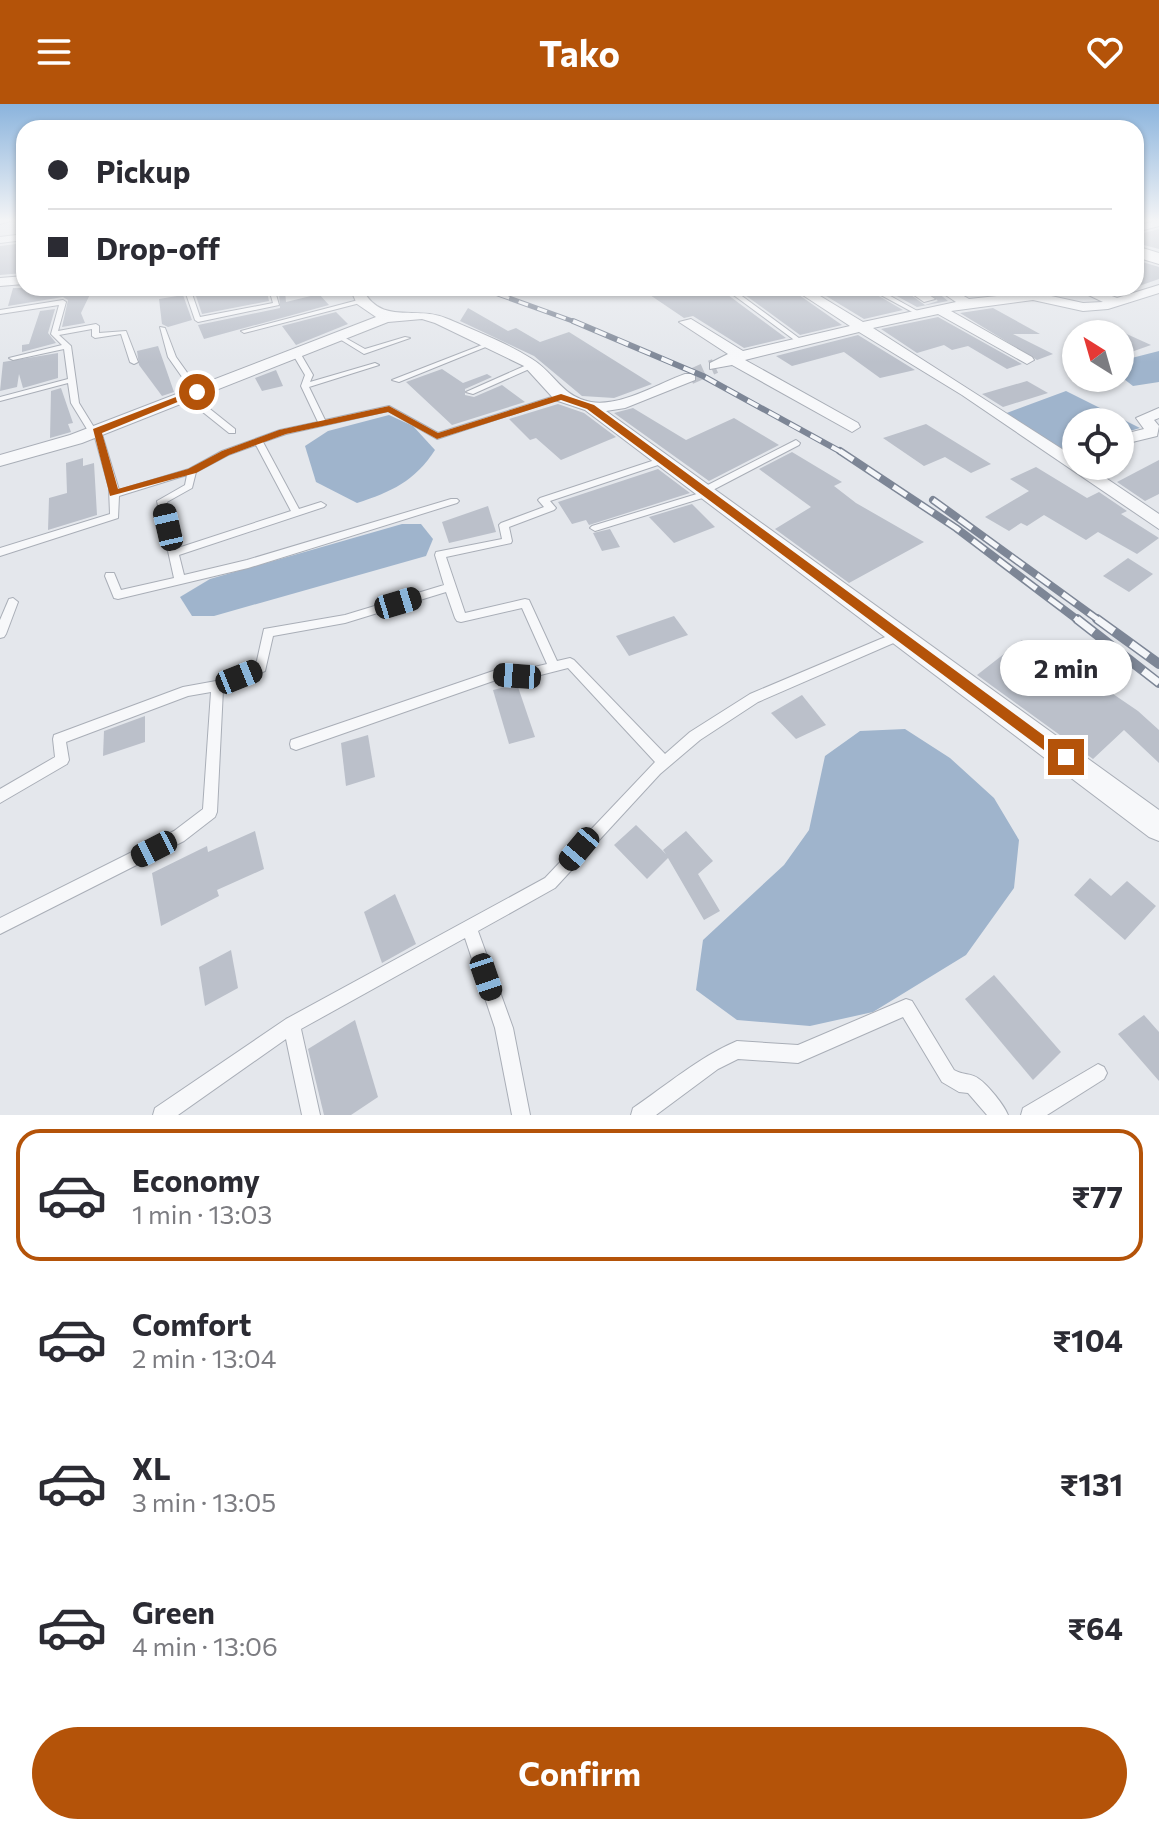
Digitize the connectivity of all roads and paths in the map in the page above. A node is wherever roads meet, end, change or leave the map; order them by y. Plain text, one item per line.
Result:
1 (190, 296) edge
2 (274, 296) edge
3 (356, 296) edge
4 (360, 296) edge
5 (738, 296) edge
6 (810, 296) edge
7 (886, 296) edge
8 (922, 296) edge
9 (955, 296) edge
10 (1033, 296) joint
11 (1101, 296) edge
12 (1136, 296) edge
13 (1116, 302) junction
14 (967, 303) junction
15 (934, 304) junction
16 (0, 312) edge
17 (918, 313) junction
18 (386, 318) junction
19 (686, 322) dead end
20 (857, 326) junction
21 (162, 328) dead end
22 (244, 331) dead end
23 (54, 334) junction
24 (340, 337) junction
25 (407, 338) dead end
26 (799, 341) junction
27 (489, 344) junction
28 (67, 346) junction
29 (296, 353) junction
30 (735, 357) junction
31 (13, 358) dead end
32 (1027, 360) dead end
33 (134, 362) dead end
34 (375, 365) dead end
35 (532, 366) junction
36 (715, 366) tunnel mouth
37 (690, 377) tunnel mouth
38 (72, 380) junction
39 (396, 380) dead end
40 (305, 386) junction
41 (470, 392) dead end
42 (192, 394) junction
43 (561, 397) junction
44 (0, 399) edge
45 (591, 407) junction
46 (1159, 413) edge
47 (323, 424) junction
48 (852, 427) dead end
49 (232, 431) dead end
50 (95, 432) junction
51 (1134, 436) edge
52 (258, 441) junction
53 (796, 443) dead end
54 (1062, 450) edge
55 (0, 461) edge
56 (661, 461) junction
57 (192, 471) junction
58 (1102, 480) edge
59 (704, 493) junction
60 (114, 494) junction
61 (454, 501) dead end
62 (321, 505) dead end
63 (297, 513) junction
64 (1159, 523) edge
65 (595, 528) dead end
66 (0, 552) edge
67 (175, 553) junction
68 (110, 576) dead end
69 (180, 580) junction
70 (450, 587) junction
71 (13, 602) dead end
72 (4, 618) edge
73 (0, 634) edge
74 (902, 634) junction
75 (554, 667) junction
76 (217, 686) junction
77 (296, 744) dead end
78 (664, 762) junction
79 (0, 796) edge
80 (1159, 827) edge
81 (0, 926) edge
82 (469, 927) junction
83 (292, 1025) junction
84 (1098, 1073) dead end
85 (162, 1115) edge
86 (311, 1115) edge
87 (521, 1115) edge
88 (640, 1115) edge
89 (999, 1115) edge
90 (1030, 1115) edge

1 - 2 lane
3 - 22 lane
4 - 18 street
5 - 26 lane
6 - 20 street
7 - 17 lane
8 - 15 street
9 - 14 street
10 - 13 street
10 - 14 street
11 - 13 street
12 - 13 street
14 - 15 street
15 - 17 street
15 - 32 street
16 - 23 lane
17 - 20 street
18 - 24 street
18 - 27 street
19 - 30 street
20 - 26 street
20 - 54 street
21 - 42 lane
23 - 28 lane
23 - 33 lane
24 - 25 lane
24 - 29 street
26 - 30 street
27 - 35 street
27 - 39 lane
28 - 31 lane
28 - 38 lane
29 - 40 lane
29 - 42 street
30 - 36 street
30 - 48 street
34 - 40 lane
35 - 41 lane
35 - 43 street
37 - 45 street
38 - 44 lane
38 - 50 lane
40 - 47 lane
42 - 49 lane
42 - 50 street
43 - 45 street
43 - 47 lane
45 - 56 street
46 - 51 street
47 - 52 lane
50 - 55 street
50 - 60 lane
52 - 57 lane
52 - 63 lane
53 - 59 lane
56 - 59 street
56 - 70 lane
57 - 60 lane
57 - 67 lane
58 - 64 street
59 - 65 lane
59 - 74 street
60 - 66 lane
61 - 69 lane
62 - 63 lane
63 - 67 lane
67 - 69 lane
68 - 69 lane
70 - 75 lane
70 - 76 lane
71 - 72 lane
72 - 73 lane
74 - 78 lane
74 - 80 street
75 - 77 lane
75 - 78 lane
76 - 79 lane
76 - 81 lane
78 - 82 lane
82 - 83 lane
82 - 87 lane
83 - 85 lane
83 - 86 lane
84 - 90 lane
88 - 89 lane

